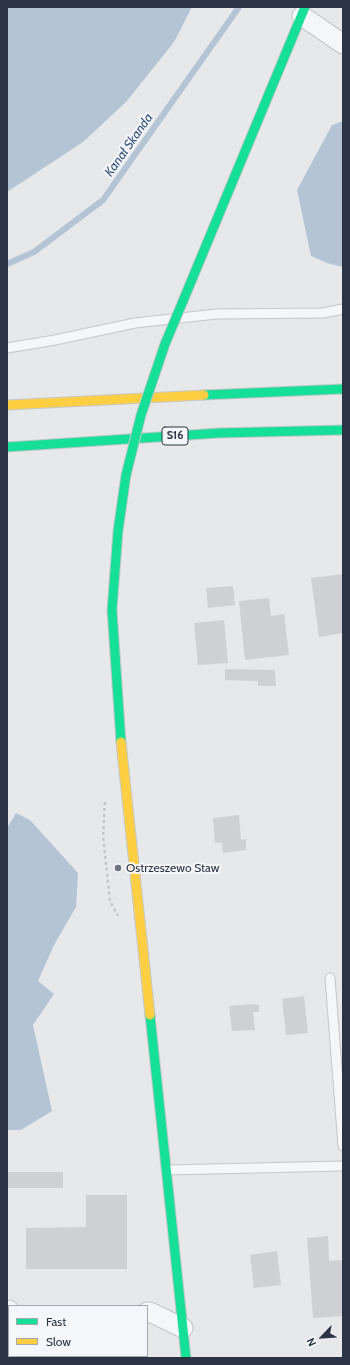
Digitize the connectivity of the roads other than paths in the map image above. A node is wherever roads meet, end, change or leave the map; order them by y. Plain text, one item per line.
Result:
1 (303, 11) edge
2 (343, 44) edge
3 (343, 309) edge
4 (7, 348) edge
5 (343, 389) edge
6 (7, 405) edge
7 (343, 430) edge
8 (7, 447) edge
9 (330, 978) dead end
10 (343, 1146) edge
11 (343, 1166) edge
12 (166, 1170) junction
13 (148, 1312) edge
14 (182, 1328) junction
15 (186, 1358) edge

1 - 2 street
1 - 12 main road, bridge
3 - 4 lane
5 - 6 main road
7 - 8 main road, S16
9 - 10 lane
11 - 12 lane
12 - 14 main road
13 - 14 street
14 - 15 main road

